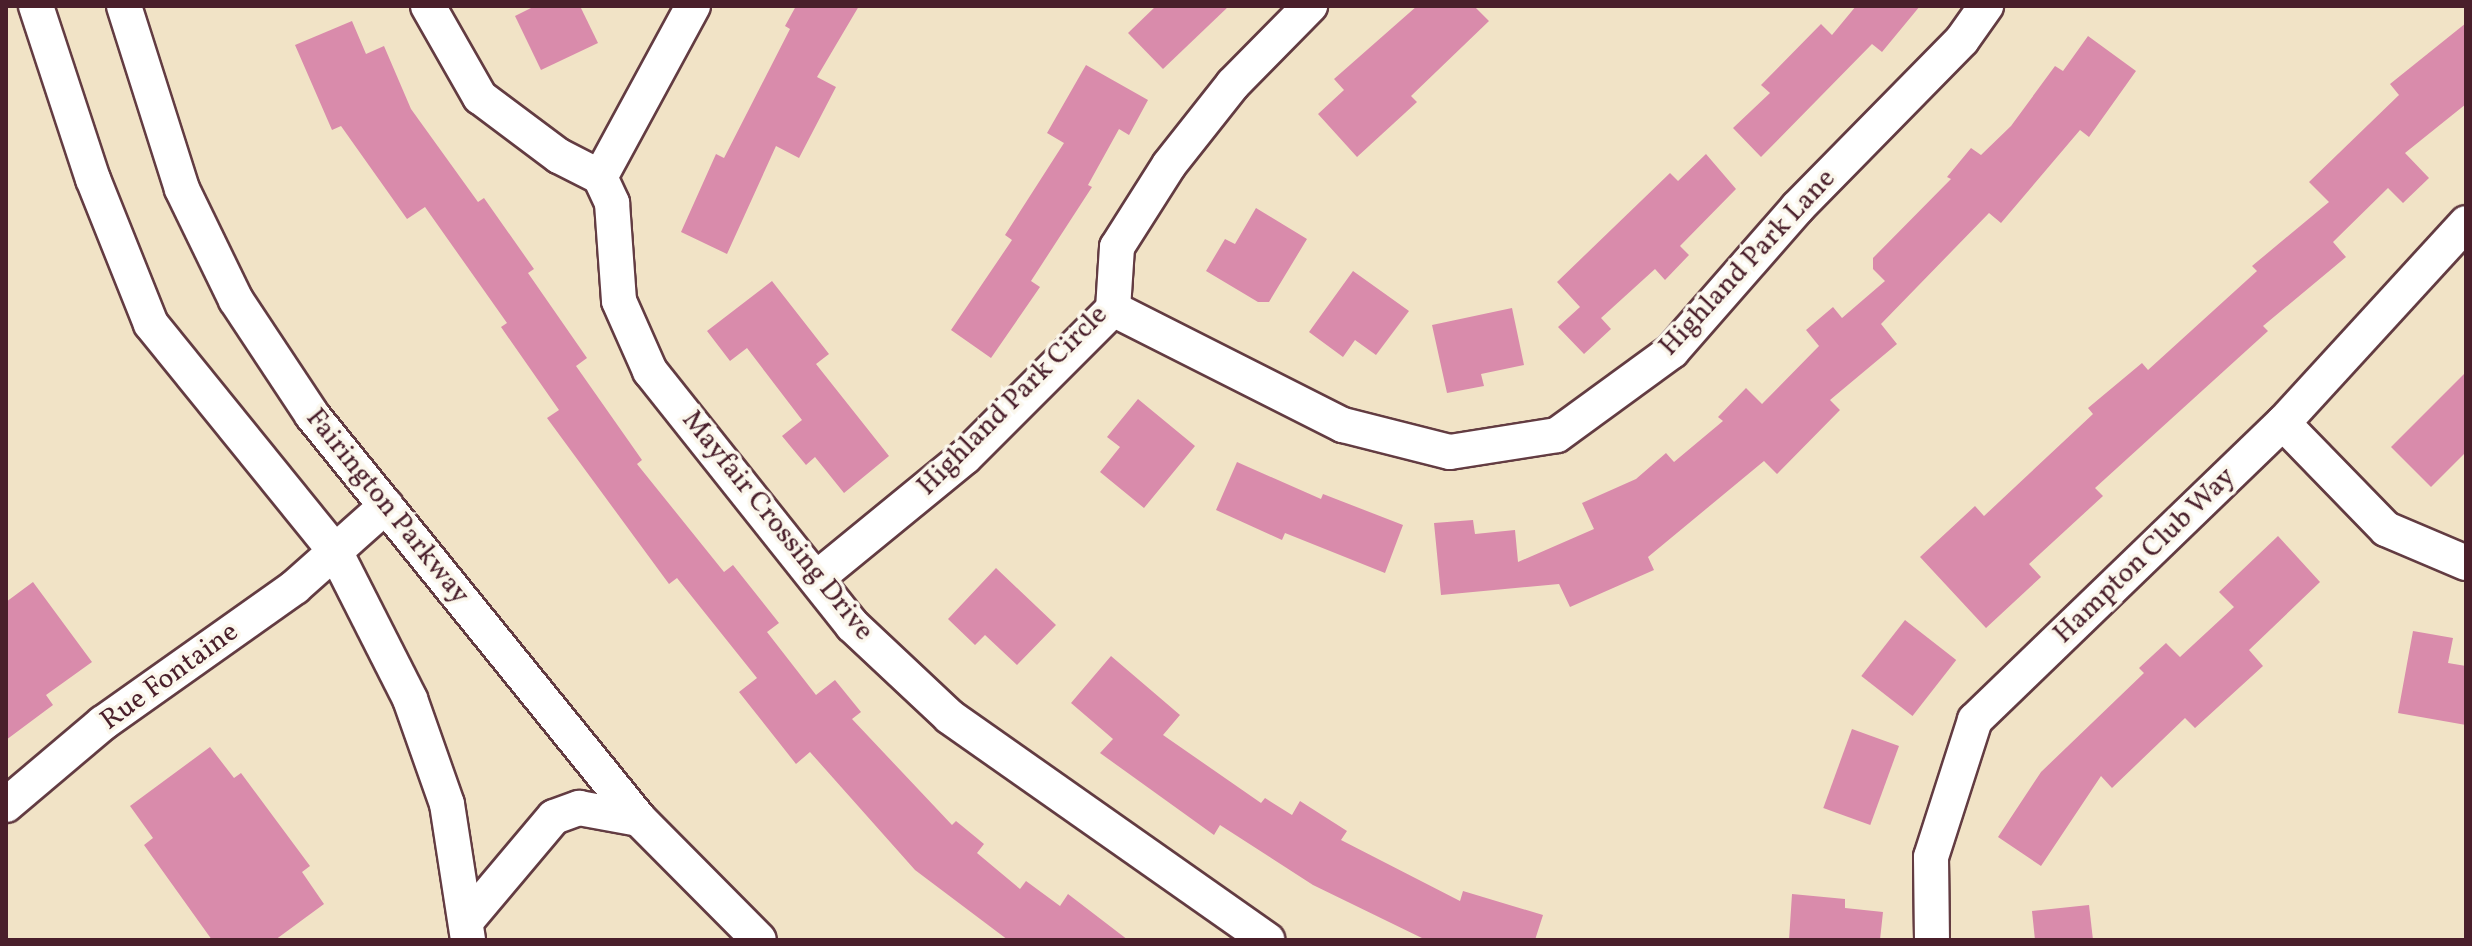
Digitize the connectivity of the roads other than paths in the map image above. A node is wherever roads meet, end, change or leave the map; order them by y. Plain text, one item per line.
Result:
1 (36, 6) edge
2 (124, 6) edge
3 (428, 6) edge
4 (693, 6) edge
5 (1310, 6) edge
6 (1986, 6) edge
7 (600, 177) junction
8 (2466, 223) edge
9 (1113, 309) junction
10 (2283, 423) junction
11 (386, 506) junction
12 (335, 551) junction
13 (2466, 563) edge
14 (817, 578) junction
15 (6, 805) edge
16 (639, 819) junction
17 (468, 930) edge
18 (759, 940) edge
19 (1267, 940) edge
20 (1932, 940) edge

1 - 12 street
2 - 11 street, Fairington Parkway
3 - 7 street
4 - 7 street
5 - 9 street, Highland Park Circle
6 - 9 street, Highland Park Lane
7 - 14 street, Mayfair Crossing Drive
8 - 10 street, Hampton Club Way
9 - 14 street, Highland Park Circle
10 - 13 street
10 - 20 street, Hampton Club Way
11 - 12 street, Rue Fontaine
11 - 16 street, Fairington Parkway
12 - 15 street, Rue Fontaine
12 - 17 street
14 - 19 street, Mayfair Crossing Drive
16 - 17 street
16 - 18 street, Fairington Parkway

